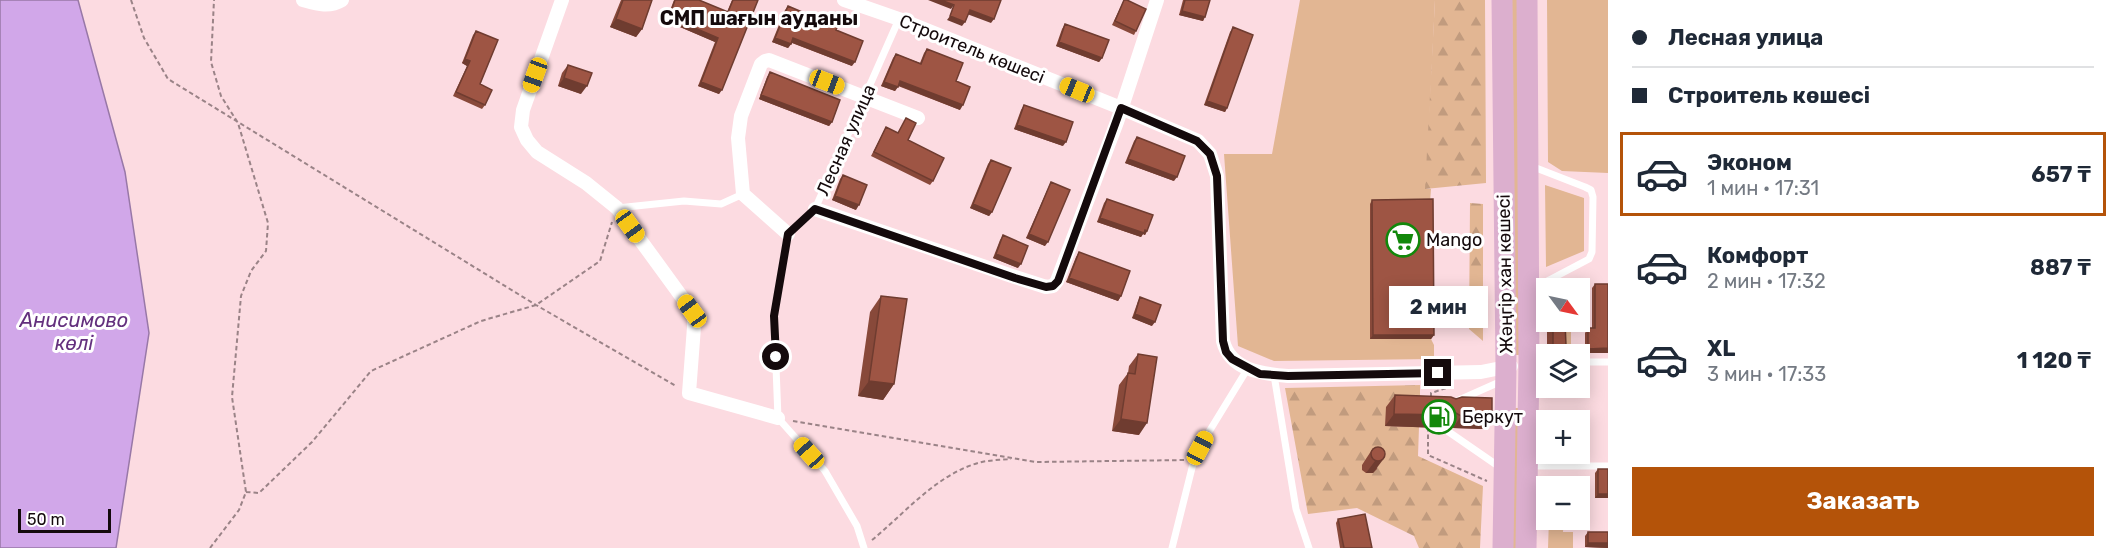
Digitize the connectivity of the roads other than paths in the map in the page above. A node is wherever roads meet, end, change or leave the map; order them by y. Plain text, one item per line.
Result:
1 (303, 0) edge
2 (342, 0) edge
3 (562, 0) edge
4 (844, 0) edge
5 (889, 0) edge
6 (1156, 0) edge
7 (1502, 0) edge
8 (1527, 0) edge
9 (885, 15) junction
10 (899, 20) junction
11 (865, 96) junction
12 (1121, 108) junction
13 (918, 118) dead end
14 (1527, 159) junction
15 (743, 194) junction
16 (617, 207) junction
17 (815, 209) junction
18 (788, 234) junction
19 (1528, 296) junction
20 (1536, 350) edge
21 (1590, 362) edge
22 (1608, 362) edge
23 (1536, 364) edge
24 (1248, 368) junction
25 (1506, 373) junction
26 (1274, 375) junction
27 (1536, 384) edge
28 (1447, 406) edge
29 (778, 418) junction
30 (1446, 430) dead end
31 (1528, 466) junction
32 (1608, 466) edge
33 (1497, 477) junction
34 (864, 547) edge
35 (1172, 548) edge
36 (1309, 548) edge
37 (1503, 548) edge
38 (1526, 548) edge

1 - 2 street
3 - 16 street
4 - 9 street, Строитель көшесі
5 - 9 street
6 - 12 street
7 - 25 main road, Жәңгір хан көшесі
8 - 14 main road, Жәңгір хан көшесі
9 - 10 street, Строитель көшесі
10 - 11 lane, Лесная улица
10 - 12 street, Строитель көшесі
11 - 13 street
11 - 15 street
11 - 17 lane, Лесная улица
12 - 17 street
12 - 24 street, Строитель көшесі
14 - 19 main road, Жәңгір хан көшесі
14 - 19 lane
15 - 16 lane
15 - 18 street
16 - 29 street
17 - 18 lane, Лесная улица
18 - 29 lane
19 - 20 main road, Жәңгір хан көшесі
21 - 22 lane
23 - 25 street, Строитель көшесі
24 - 26 street, Строитель көшесі
24 - 35 lane
25 - 26 street, Строитель көшесі
25 - 28 lane
25 - 33 main road, Жәңгір хан көшесі
26 - 36 lane
27 - 31 main road, Жәңгір хан көшесі
29 - 34 lane
30 - 33 lane
31 - 32 lane
31 - 38 main road, Жәңгір хан көшесі
33 - 37 main road, Жәңгір хан көшесі

